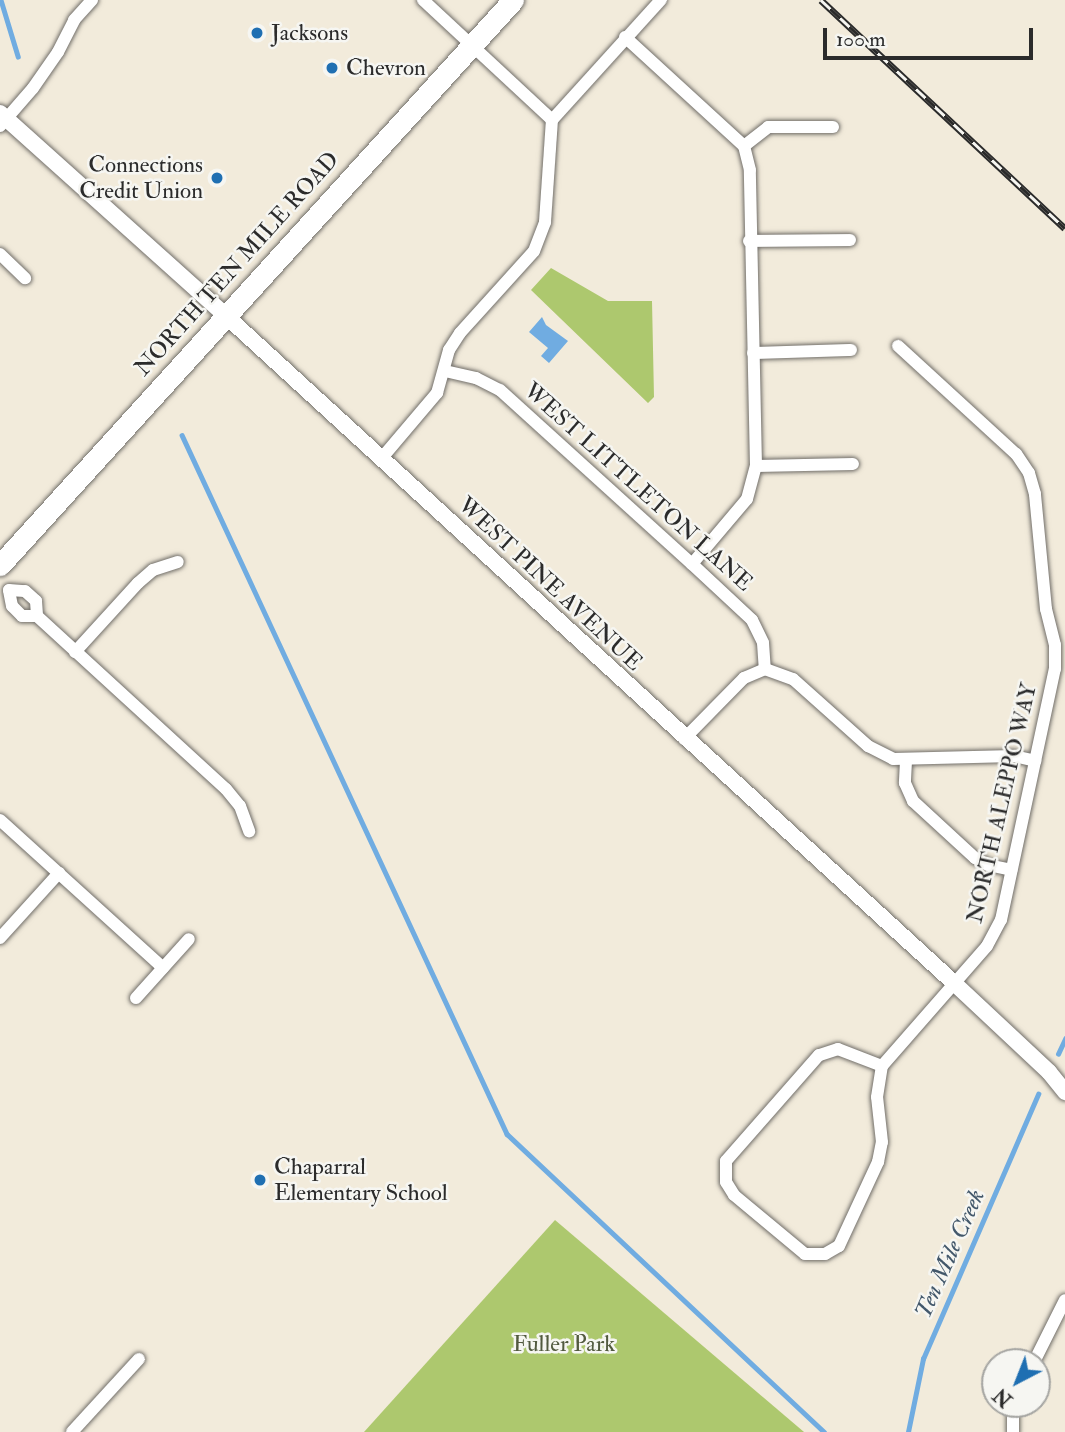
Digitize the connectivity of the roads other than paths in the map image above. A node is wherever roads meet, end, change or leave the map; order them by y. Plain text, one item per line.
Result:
1 (92, 0) edge
2 (423, 0) edge
3 (513, 0) edge
4 (661, 0) edge
5 (625, 37) junction
6 (472, 45) junction
7 (2, 119) edge
8 (552, 120) junction
9 (833, 127) dead end
10 (744, 146) junction
11 (850, 240) dead end
12 (749, 241) junction
13 (2, 260) edge
14 (25, 278) dead end
15 (225, 315) junction
16 (898, 346) dead end
17 (851, 349) dead end
18 (754, 353) junction
19 (445, 371) junction
20 (382, 459) junction
21 (853, 464) dead end
22 (756, 466) junction
23 (178, 562) dead end
24 (692, 564) junction
25 (0, 565) edge
26 (4, 588) edge
27 (37, 616) junction
28 (75, 652) junction
29 (765, 669) junction
30 (684, 739) junction
31 (906, 761) junction
32 (1035, 761) junction
33 (0, 820) edge
34 (249, 831) dead end
35 (1011, 870) junction
36 (59, 873) junction
37 (0, 938) edge
38 (189, 939) dead end
39 (163, 968) junction
40 (954, 983) junction
41 (136, 998) dead end
42 (882, 1066) junction
43 (1065, 1092) edge
44 (1064, 1307) edge
45 (1042, 1348) edge
46 (139, 1359) dead end
47 (72, 1432) edge

1 - 7 street
2 - 6 street
3 - 6 main road, NORTH TEN MILE ROAD
4 - 5 street
5 - 8 street
5 - 10 street
6 - 8 street
6 - 15 main road, NORTH TEN MILE ROAD
7 - 15 street, WEST PINE AVENUE
8 - 19 street
9 - 10 street
10 - 12 street
11 - 12 street
12 - 18 street
13 - 14 street
15 - 20 street, WEST PINE AVENUE
15 - 25 main road, NORTH TEN MILE ROAD
16 - 32 street, NORTH ALEPPO WAY
17 - 18 street
18 - 22 street
19 - 20 street
19 - 24 street, WEST LITTLETON LANE
20 - 30 street, WEST PINE AVENUE
21 - 22 street
22 - 24 street
23 - 28 street
24 - 29 street, WEST LITTLETON LANE
26 - 27 street
26 - 27 street
27 - 28 street
28 - 34 street
29 - 30 street
29 - 31 street
30 - 40 street, WEST PINE AVENUE
31 - 32 street
31 - 35 street
32 - 35 street, NORTH ALEPPO WAY
33 - 36 street
35 - 40 street, NORTH ALEPPO WAY
36 - 37 street
36 - 39 street
38 - 39 street
39 - 41 street
40 - 42 street, NORTH ALEPPO WAY
40 - 43 street, WEST PINE AVENUE
42 - 42 street
44 - 45 street
46 - 47 street

